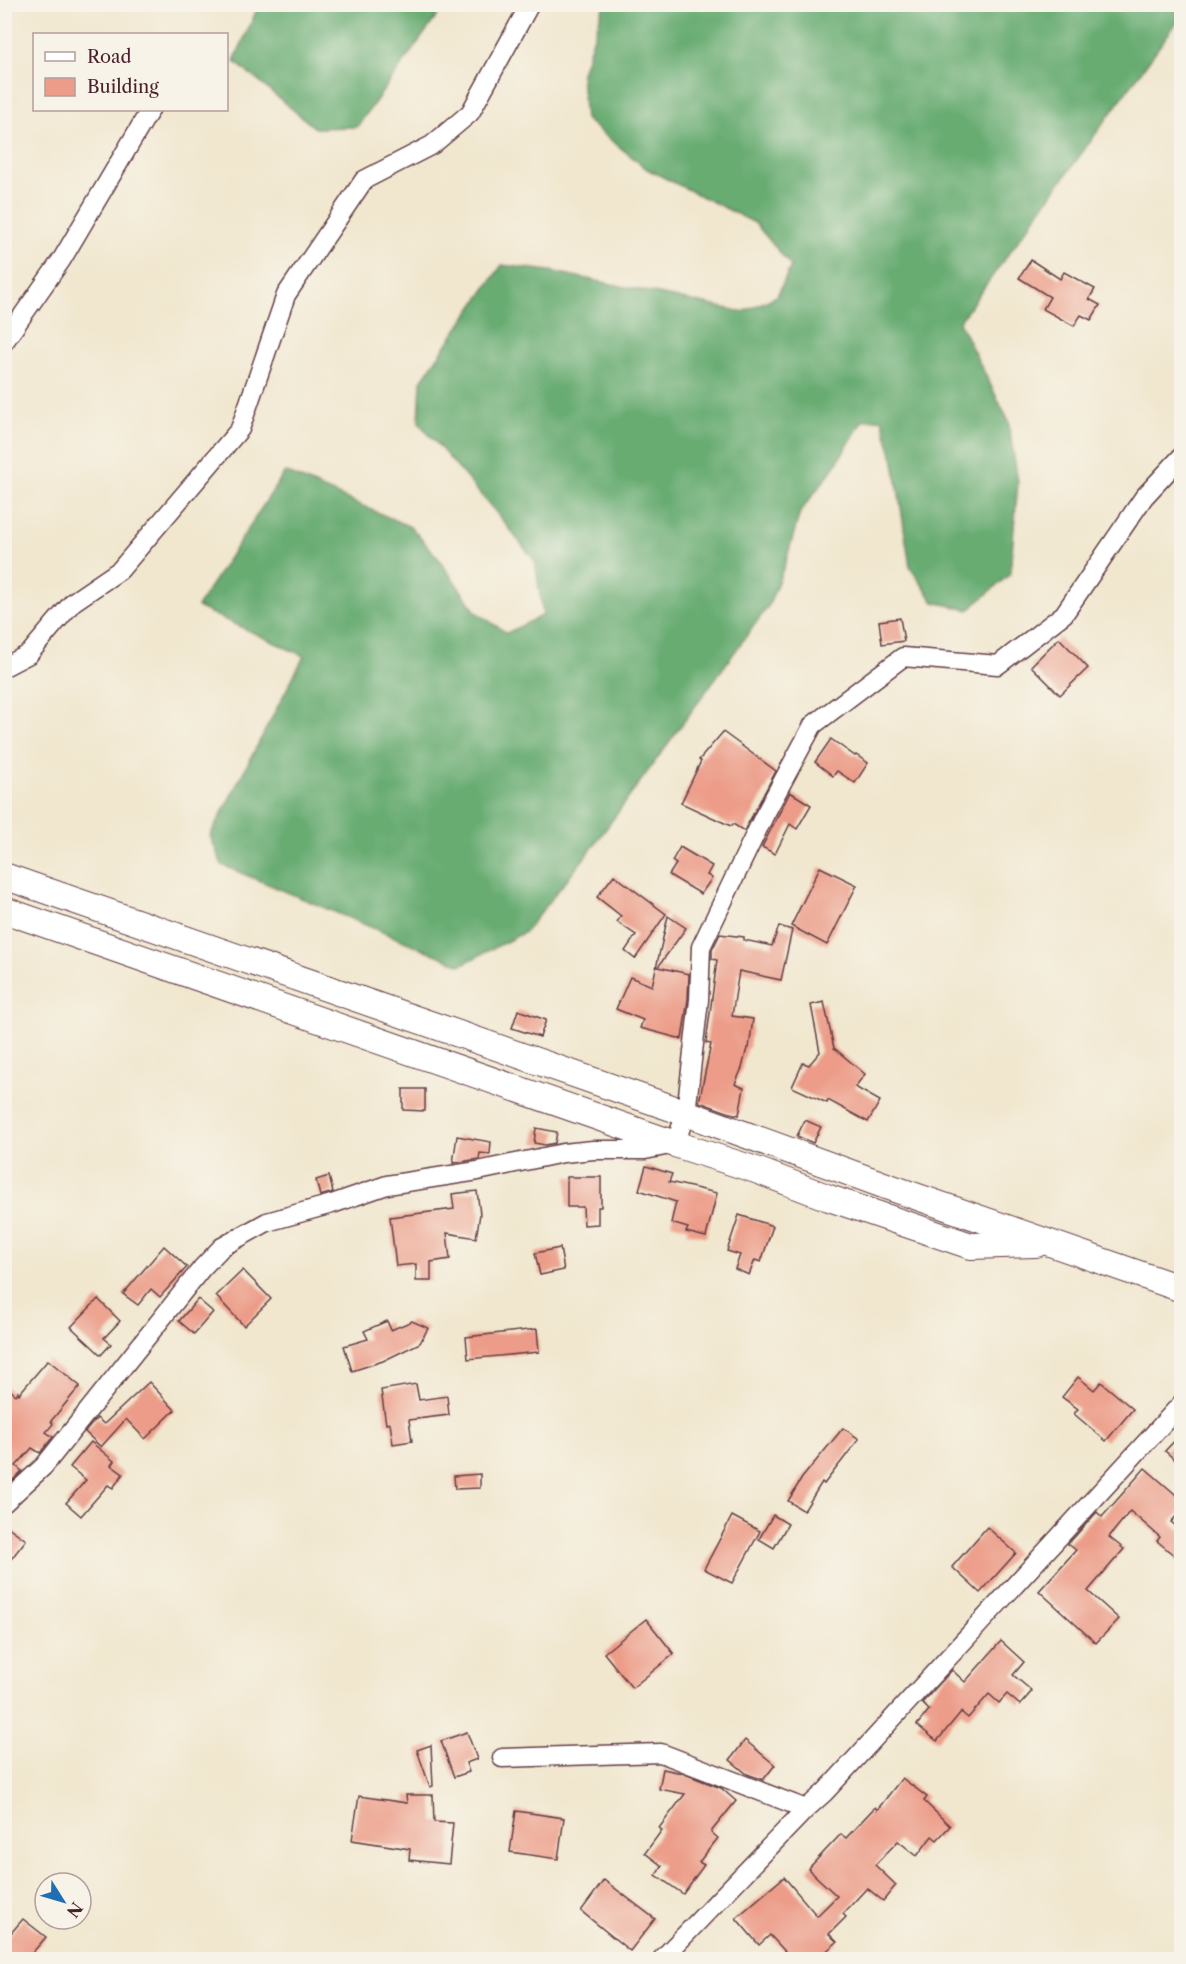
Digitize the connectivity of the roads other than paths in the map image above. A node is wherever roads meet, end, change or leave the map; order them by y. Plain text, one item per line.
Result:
1 (530, 4) edge
2 (149, 111) edge
3 (4, 342) edge
4 (1182, 456) edge
5 (4, 667) edge
6 (4, 876) edge
7 (4, 910) edge
8 (686, 1113) junction
9 (675, 1144) junction
10 (1051, 1244) junction
11 (1182, 1289) edge
12 (1182, 1403) edge
13 (4, 1503) edge
14 (502, 1758) dead end
15 (806, 1809) junction
16 (661, 1959) edge

1 - 5 street
2 - 3 street
4 - 8 street
6 - 8 main road
7 - 9 main road
8 - 9 street
8 - 10 main road
9 - 10 main road
9 - 13 street
10 - 11 main road
12 - 15 street
14 - 15 street
15 - 16 street

